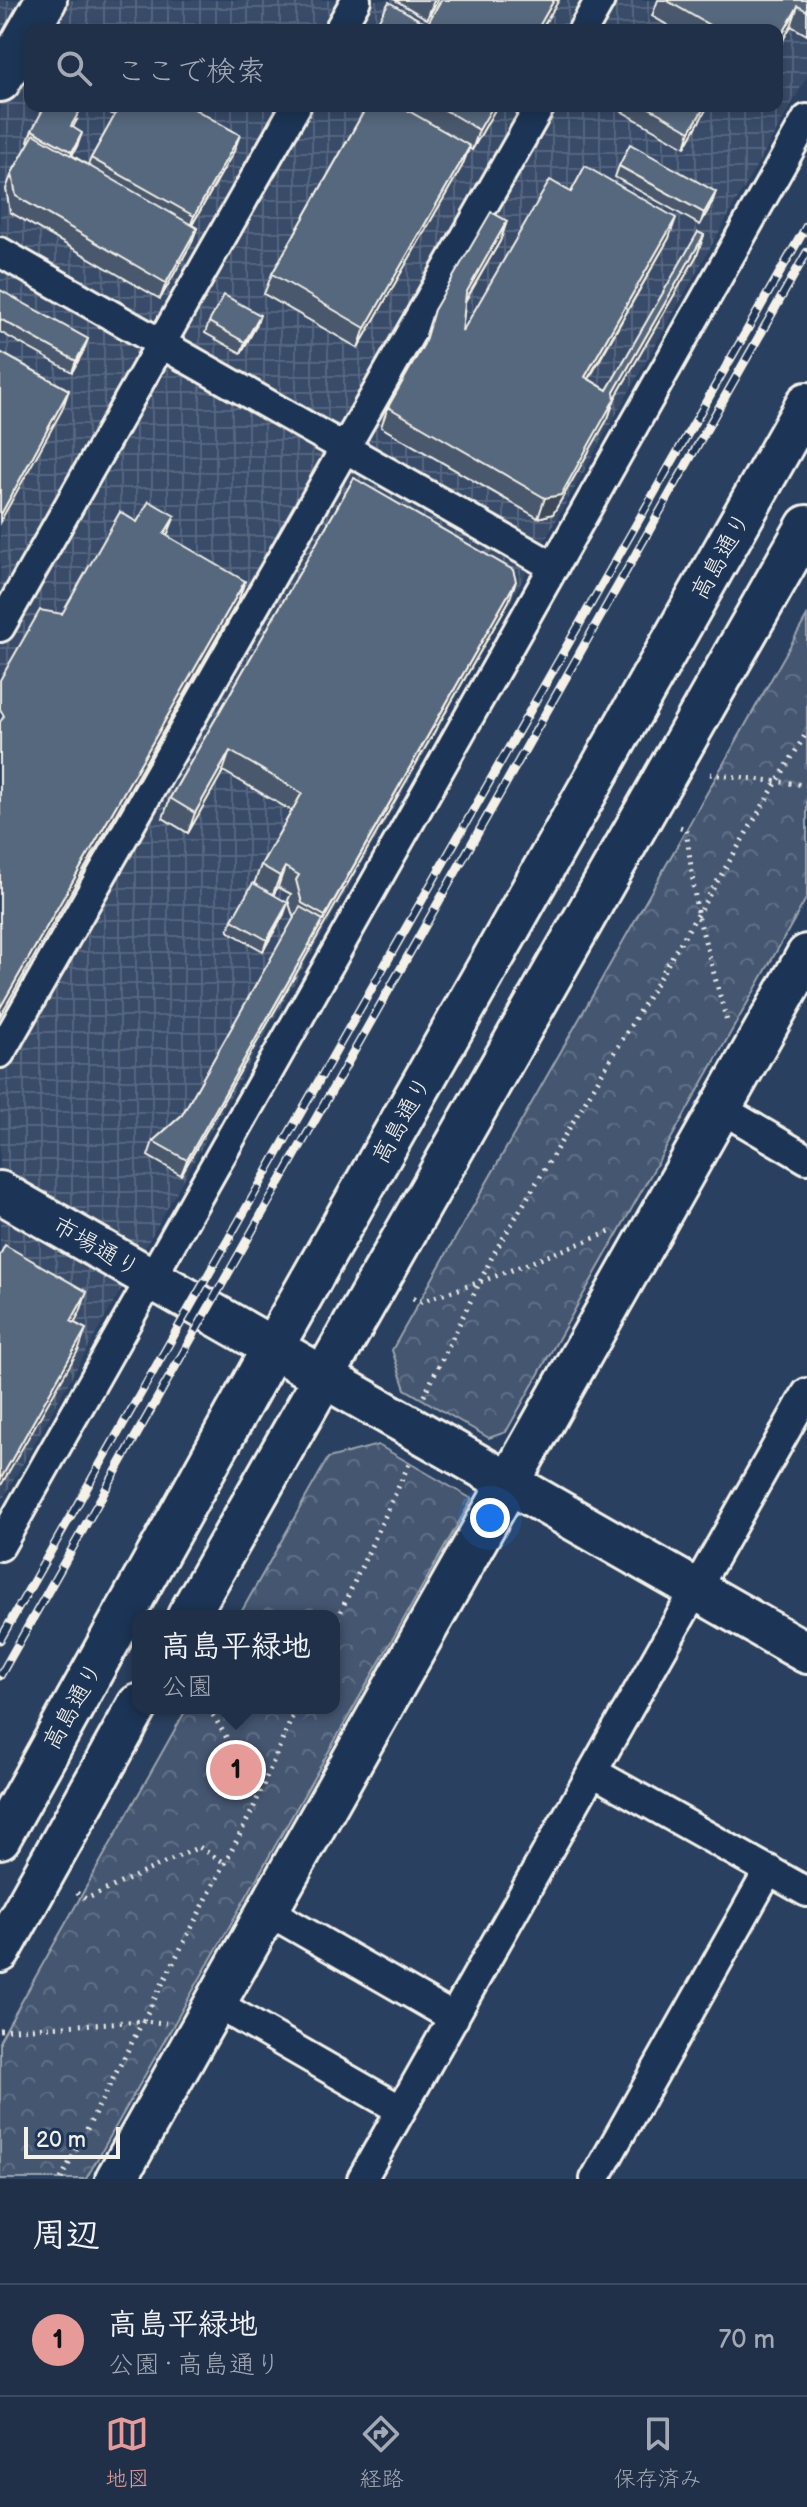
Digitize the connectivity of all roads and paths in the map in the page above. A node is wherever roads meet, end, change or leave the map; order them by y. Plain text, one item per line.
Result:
1 (46, 0) edge
2 (356, 0) edge
3 (600, 0) edge
4 (32, 24) edge
5 (342, 24) edge
6 (586, 24) edge
7 (24, 39) edge
8 (0, 81) edge
9 (293, 112) edge
10 (537, 112) edge
11 (807, 119) edge
12 (0, 252) edge
13 (160, 345) junction
14 (807, 403) edge
15 (346, 449) junction
16 (807, 526) edge
17 (554, 567) junction
18 (0, 627) edge
19 (807, 732) edge
20 (710, 774) dead end
21 (777, 782) junction
22 (807, 785) edge
23 (680, 827) dead end
24 (697, 912) junction
25 (807, 955) edge
26 (730, 1033) dead end
27 (0, 1053) edge
28 (720, 1108) junction
29 (807, 1159) edge
30 (0, 1192) edge
31 (656, 1221) junction
32 (150, 1278) junction
33 (480, 1282) junction
34 (413, 1298) dead end
35 (273, 1347) junction
36 (323, 1375) junction
37 (807, 1393) edge
38 (421, 1403) dead end
39 (413, 1454) dead end
40 (507, 1483) junction
41 (0, 1546) edge
42 (695, 1590) junction
43 (191, 1610) edge
44 (340, 1613) edge
45 (807, 1653) edge
46 (133, 1714) edge
47 (212, 1714) edge
48 (293, 1714) edge
49 (593, 1772) junction
50 (259, 1794) junction
51 (0, 1838) edge
52 (225, 1863) junction
53 (769, 1870) junction
54 (807, 1892) edge
55 (77, 1893) dead end
56 (266, 1910) junction
57 (0, 1952) edge
58 (215, 2003) junction
59 (454, 2018) junction
60 (143, 2021) junction
61 (0, 2030) edge
62 (401, 2110) junction
63 (61, 2179) edge
64 (116, 2179) edge
65 (362, 2179) edge
66 (595, 2179) edge

1 - 4 main road
2 - 5 street
3 - 6 street
7 - 8 main road
9 - 13 street
10 - 15 street
11 - 17 street
12 - 13 street
13 - 15 street
13 - 18 street
14 - 35 main road, 高島通り
15 - 17 street
15 - 27 street
16 - 36 main road
17 - 32 street
19 - 21 path
20 - 21 path
21 - 22 path
21 - 24 path
23 - 24 path
24 - 26 path
24 - 33 path
25 - 28 main road
28 - 29 street
28 - 31 main road
30 - 32 main road, 市場通り
31 - 33 path
31 - 40 main road
32 - 35 main road, 市場通り
32 - 41 street
33 - 34 path
33 - 38 path
35 - 36 main road, 市場通り
35 - 51 main road, 高島通り
36 - 40 main road, 市場通り
36 - 43 main road
37 - 42 street
39 - 44 path
40 - 42 main road, 市場通り
40 - 56 main road
42 - 45 main road, 市場通り
42 - 49 street
46 - 57 main road
47 - 50 path
48 - 50 path
49 - 53 street
49 - 59 street
50 - 52 path
52 - 55 path
52 - 60 path
53 - 54 street
53 - 66 street
56 - 58 main road
56 - 59 street
58 - 62 street
58 - 64 main road
59 - 62 street
60 - 61 path
60 - 63 path
62 - 65 street

